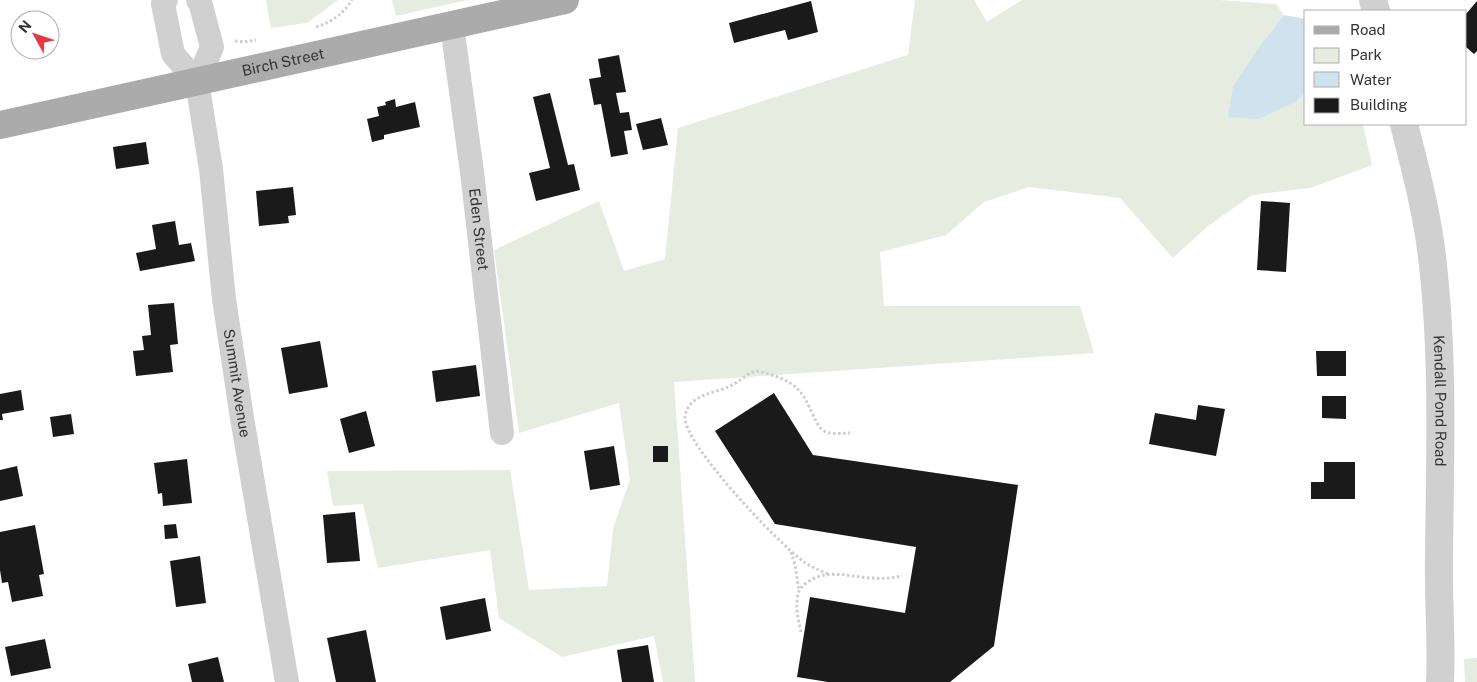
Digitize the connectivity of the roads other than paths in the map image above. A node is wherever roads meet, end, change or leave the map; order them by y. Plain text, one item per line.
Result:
1 (166, 0) edge
2 (198, 0) edge
3 (565, 0) edge
4 (452, 26) junction
5 (197, 82) junction
6 (0, 125) edge
7 (1404, 125) edge
8 (502, 433) dead end
9 (288, 682) edge
10 (1440, 682) edge

1 - 5 street
2 - 5 street
3 - 4 main road, Birch Street
4 - 5 main road, Birch Street
4 - 8 street, Eden Street
5 - 6 main road, Birch Street
5 - 9 street, Summit Avenue
7 - 10 street, Kendall Pond Road

